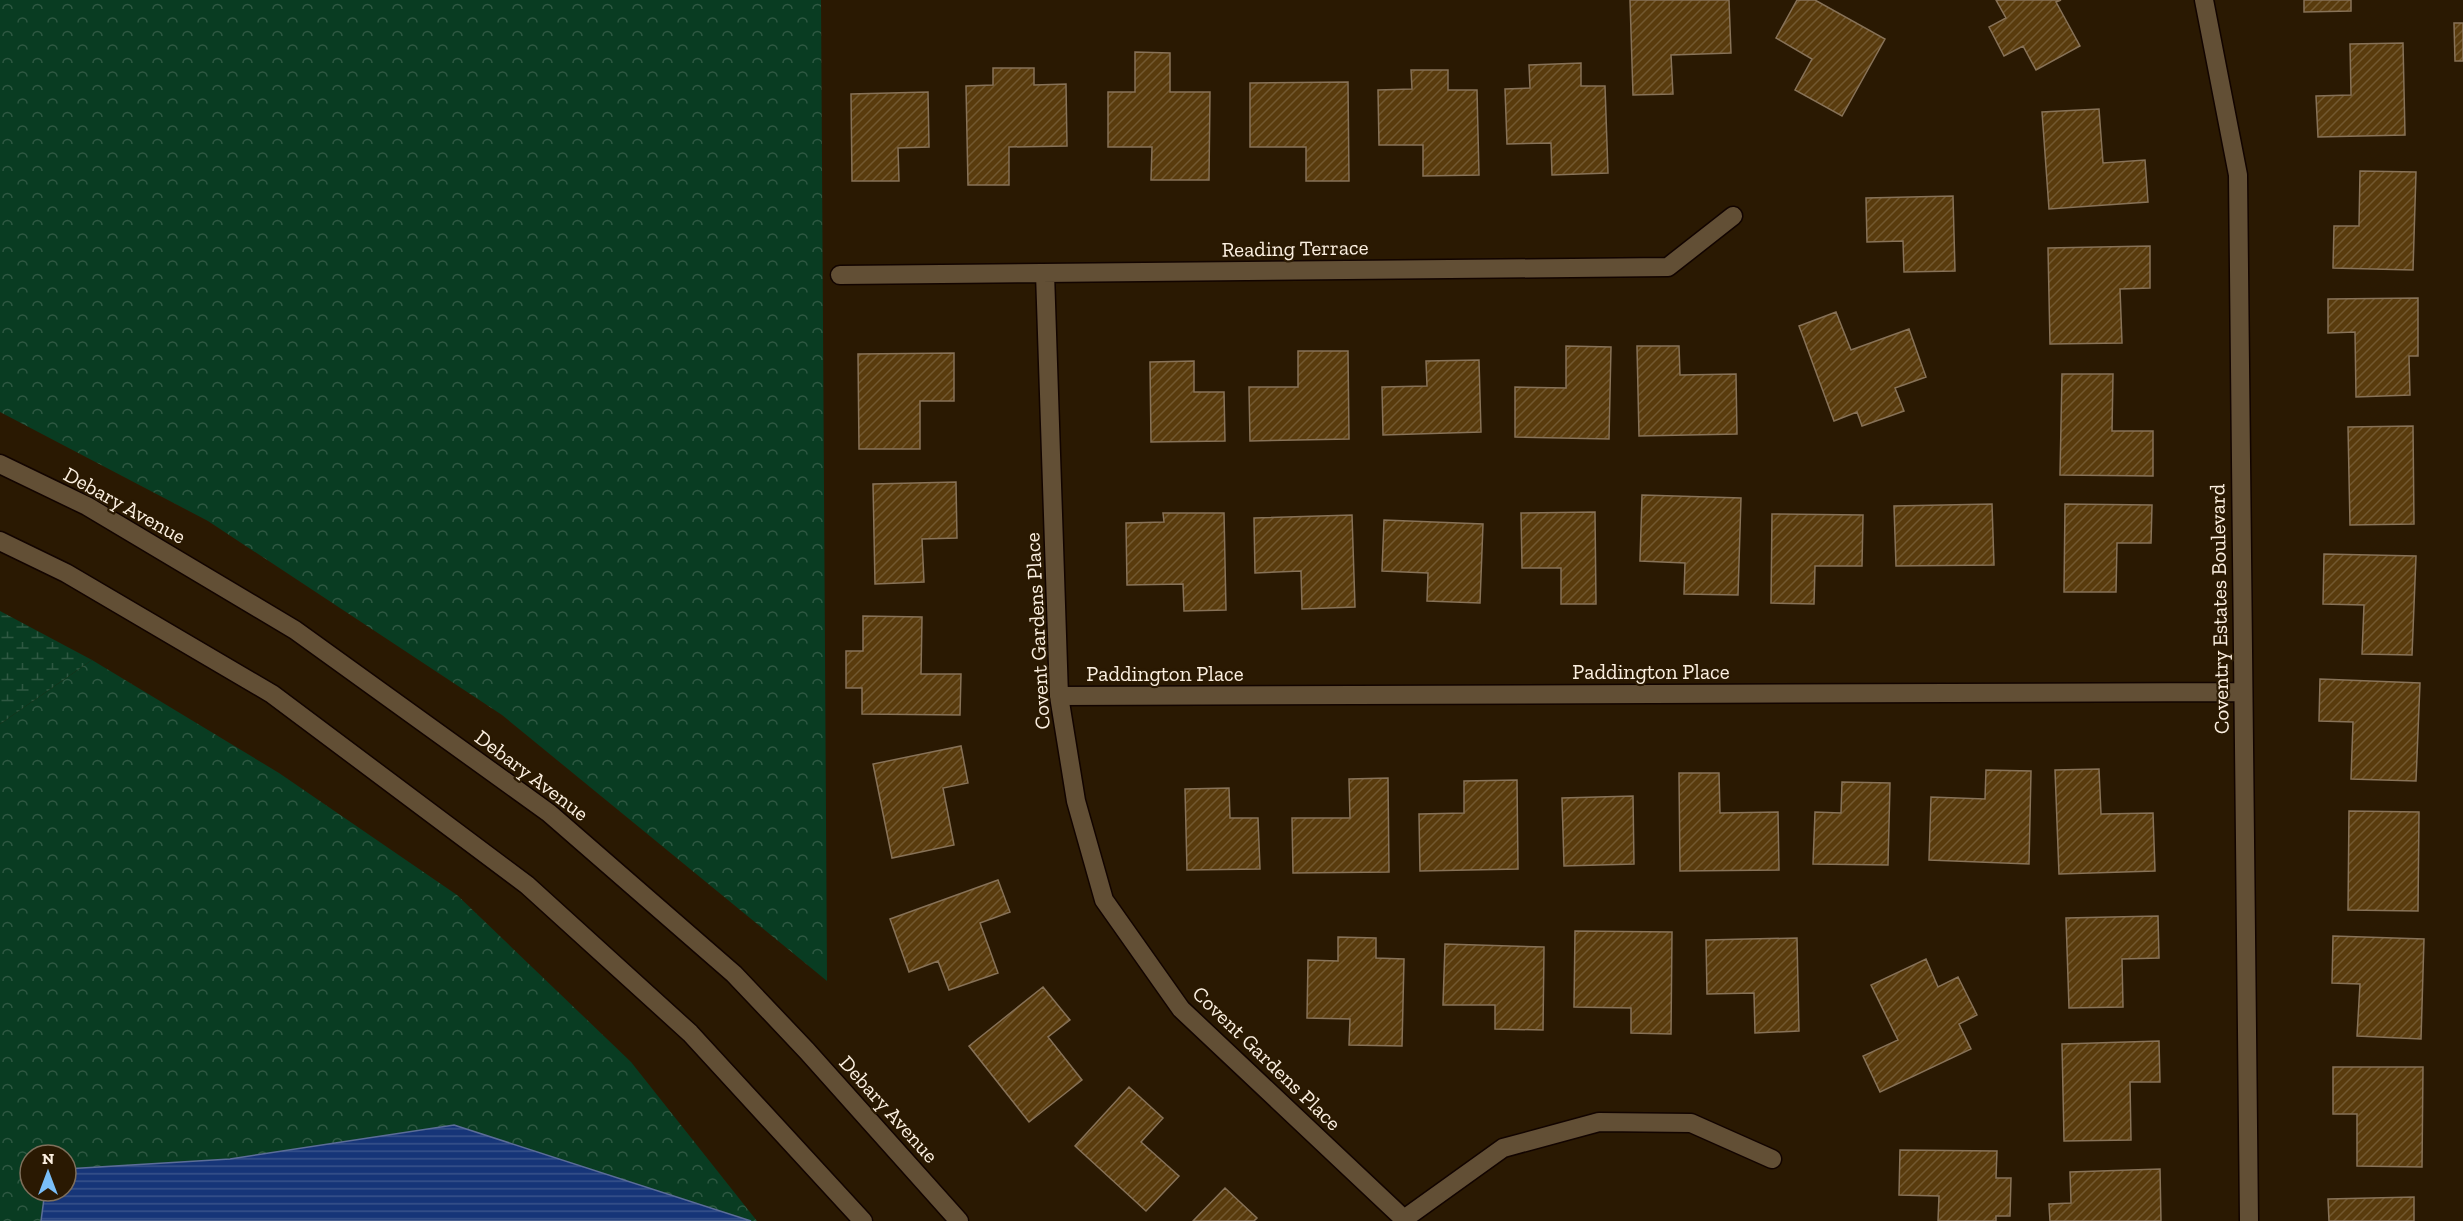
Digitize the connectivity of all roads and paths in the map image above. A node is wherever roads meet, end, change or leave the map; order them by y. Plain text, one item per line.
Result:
1 (2204, 0) edge
2 (1733, 216) dead end
3 (1045, 273) junction
4 (840, 275) dead end
5 (0, 464) edge
6 (0, 541) edge
7 (2242, 692) junction
8 (1059, 696) junction
9 (1772, 1159) dead end
10 (1405, 1220) edge
11 (863, 1221) edge
12 (959, 1221) edge
13 (2249, 1221) edge

1 - 7 street, Coventry Estates Boulevard
2 - 3 street, Reading Terrace
3 - 4 street, Reading Terrace
3 - 8 street, Covent Gardens Place
5 - 12 street, Debary Avenue
6 - 11 street
7 - 8 street, Paddington Place
7 - 13 street, Coventry Estates Boulevard
8 - 10 street, Covent Gardens Place
9 - 10 street

